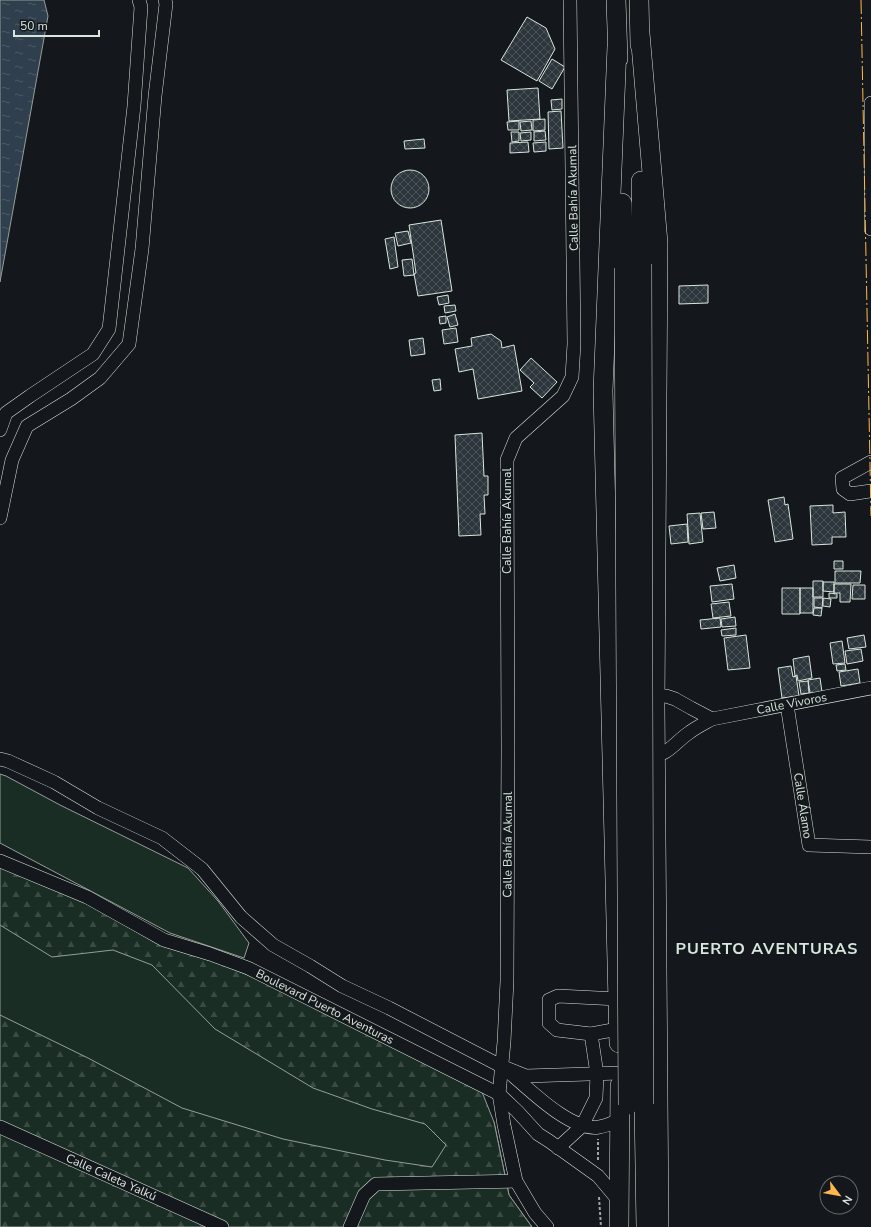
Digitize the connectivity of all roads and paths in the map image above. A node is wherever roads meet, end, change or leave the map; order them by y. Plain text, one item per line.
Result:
1 (139, 0) edge
2 (165, 0) edge
3 (570, 0) edge
4 (616, 0) edge
5 (640, 0) edge
6 (640, 33) junction
7 (617, 46) junction
8 (871, 103) edge
9 (129, 150) junction
10 (150, 150) junction
11 (871, 229) edge
12 (633, 266) junction
13 (0, 430) edge
14 (871, 462) edge
15 (871, 491) edge
16 (0, 518) edge
17 (871, 688) edge
18 (656, 696) junction
19 (787, 705) junction
20 (611, 709) junction
21 (712, 719) junction
22 (611, 752) junction
23 (656, 757) junction
24 (0, 759) edge
25 (871, 847) edge
26 (0, 861) edge
27 (618, 999) junction
28 (618, 1029) junction
29 (592, 1034) junction
30 (501, 1066) junction
31 (620, 1073) junction
32 (597, 1074) junction
33 (499, 1094) junction
34 (631, 1110) junction
35 (582, 1126) junction
36 (0, 1128) edge
37 (558, 1148) junction
38 (516, 1181) junction
39 (620, 1201) junction
40 (222, 1227) edge
41 (350, 1227) edge
42 (547, 1227) edge
43 (619, 1227) edge
44 (627, 1227) edge
45 (646, 1227) edge
46 (660, 1227) edge

1 - 9 street
2 - 10 street
3 - 30 street, Calle Bahía Akumal
4 - 7 highway
5 - 6 highway
6 - 12 highway
6 - 18 highway
7 - 12 highway
7 - 20 highway
8 - 11 street
9 - 10 street
9 - 13 street
10 - 16 street
12 - 34 highway, bridge
14 - 15 street
17 - 19 street, Calle Vivoros
18 - 20 street
18 - 21 street
18 - 23 highway
19 - 21 street, Calle Vivoros
19 - 25 street, Calle Álamo
20 - 22 highway
21 - 23 street
22 - 23 street
22 - 27 highway
23 - 46 highway
24 - 30 street
26 - 33 street, Boulevard Puerto Aventuras
27 - 28 highway
27 - 29 street
28 - 29 street
28 - 31 highway
29 - 32 street
30 - 32 street
30 - 33 street, Calle Bahía Akumal
30 - 35 street
31 - 32 street
31 - 34 highway
32 - 35 street
33 - 37 street, Boulevard Puerto Aventuras
33 - 38 street, Calle Bahía Akumal
34 - 35 street
34 - 39 highway
34 - 44 highway
34 - 45 highway
35 - 37 street
36 - 40 street, Calle Caleta Yalkú
37 - 39 street, Boulevard Puerto Aventuras
38 - 41 street
38 - 42 street, Calle Bahía Akumal
39 - 43 highway

